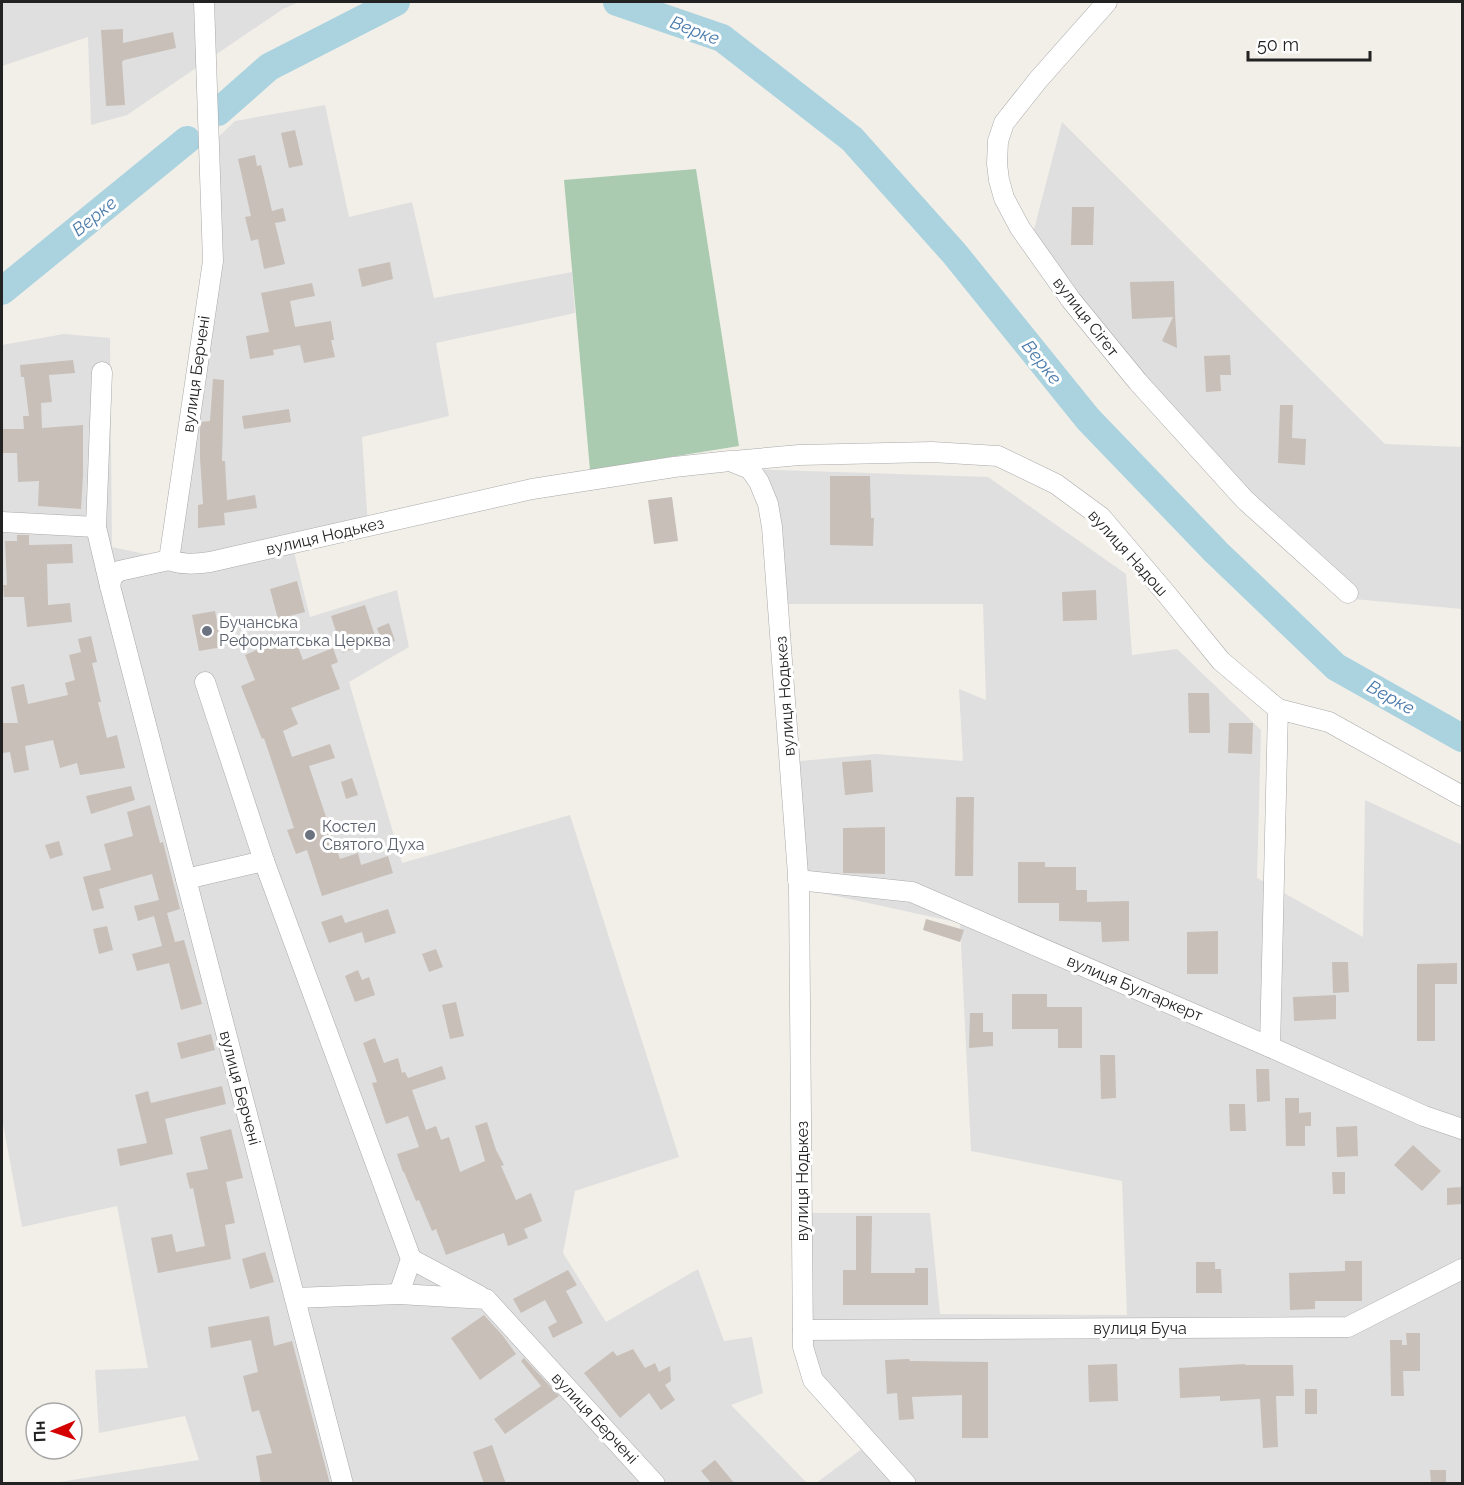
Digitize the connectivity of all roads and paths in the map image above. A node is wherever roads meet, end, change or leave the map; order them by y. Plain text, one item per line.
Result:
1 (204, 2) edge
2 (1107, 2) edge
3 (102, 372) dead end
4 (730, 461) junction
5 (2, 522) edge
6 (96, 527) junction
7 (169, 560) junction
8 (110, 586) junction
9 (1348, 592) dead end
10 (205, 682) dead end
11 (1278, 709) junction
12 (1462, 796) edge
13 (264, 861) junction
14 (186, 879) junction
15 (798, 880) junction
16 (1270, 1047) junction
17 (1462, 1129) edge
18 (411, 1259) junction
19 (1462, 1269) edge
20 (399, 1294) junction
21 (295, 1298) junction
22 (486, 1299) junction
23 (803, 1330) junction
24 (343, 1484) edge
25 (656, 1484) edge
26 (906, 1484) edge

1 - 7 street, вулиця Берчені
2 - 9 street, вулиця Сіґет
3 - 6 street, вулиця Берчені
4 - 7 street, вулиця Нодькез
4 - 11 street, вулиця Надош
4 - 15 street, вулиця Нодькез
5 - 6 street
6 - 8 street, вулиця Берчені
7 - 8 street
8 - 14 street, вулиця Берчені
10 - 13 street
11 - 12 street, вулиця Надош
11 - 16 street
13 - 14 street
13 - 18 street
14 - 21 street, вулиця Берчені
15 - 16 street, вулиця Булгаркерт
15 - 23 street, вулиця Нодькез
16 - 17 street, вулиця Булгаркерт
18 - 20 street
18 - 22 street, вулиця Берчені
19 - 23 street, вулиця Буча
20 - 21 street
20 - 22 street
21 - 24 street, вулиця Берчені
22 - 25 street, вулиця Берчені
23 - 26 street, вулиця Нодькез

